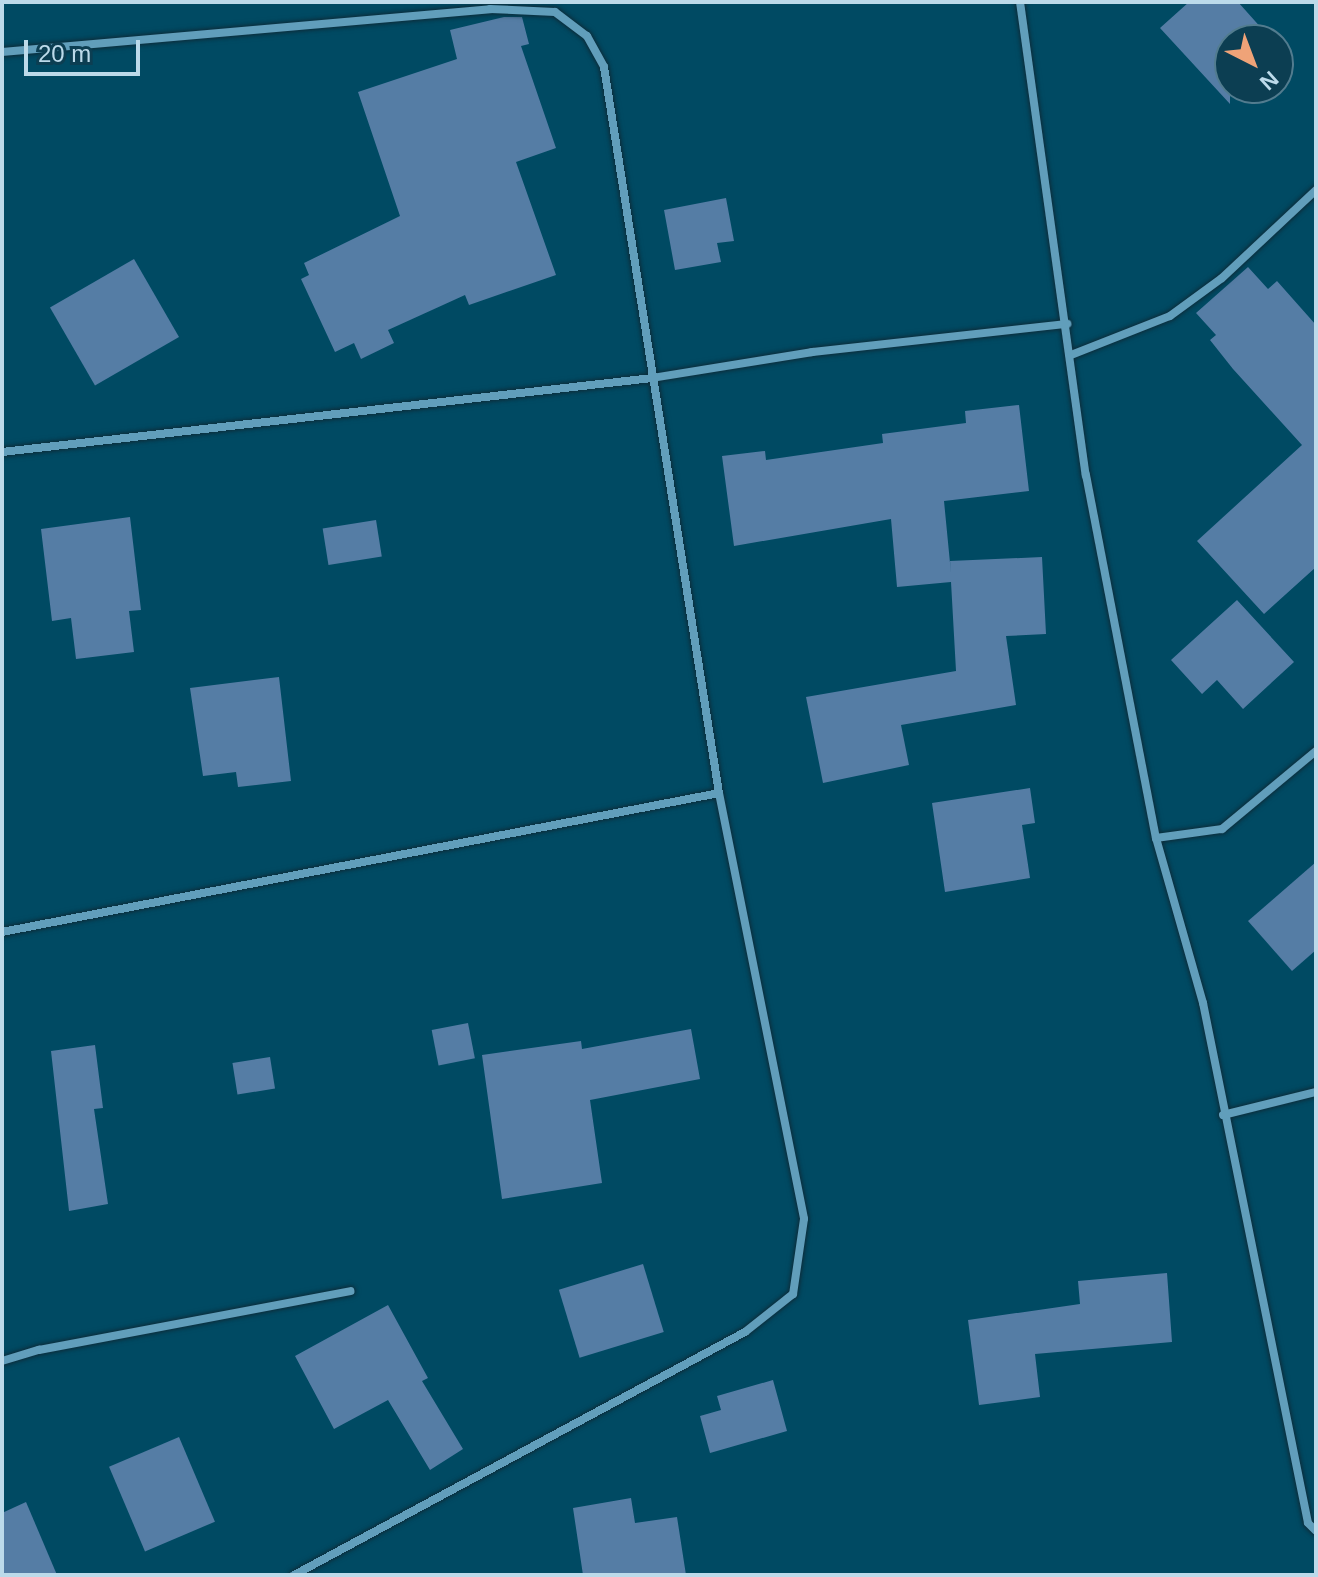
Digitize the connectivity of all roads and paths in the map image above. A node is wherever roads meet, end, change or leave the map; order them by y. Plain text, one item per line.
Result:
1 (1020, 2) edge
2 (488, 6) edge
3 (2, 52) edge
4 (1316, 190) edge
5 (1067, 324) junction
6 (1071, 355) junction
7 (652, 378) junction
8 (2, 452) edge
9 (1316, 751) edge
10 (719, 793) junction
11 (1156, 838) junction
12 (2, 932) edge
13 (1316, 1092) edge
14 (1223, 1115) junction
15 (350, 1291) dead end
16 (2, 1361) edge
17 (1316, 1531) edge
18 (294, 1575) edge

1 - 5 street
2 - 3 street
2 - 7 street
4 - 6 street
5 - 6 street
5 - 7 street
6 - 11 street
7 - 8 street
7 - 10 street
9 - 11 street
10 - 12 street
10 - 18 street
11 - 14 street
13 - 14 street
14 - 17 street
15 - 16 street

